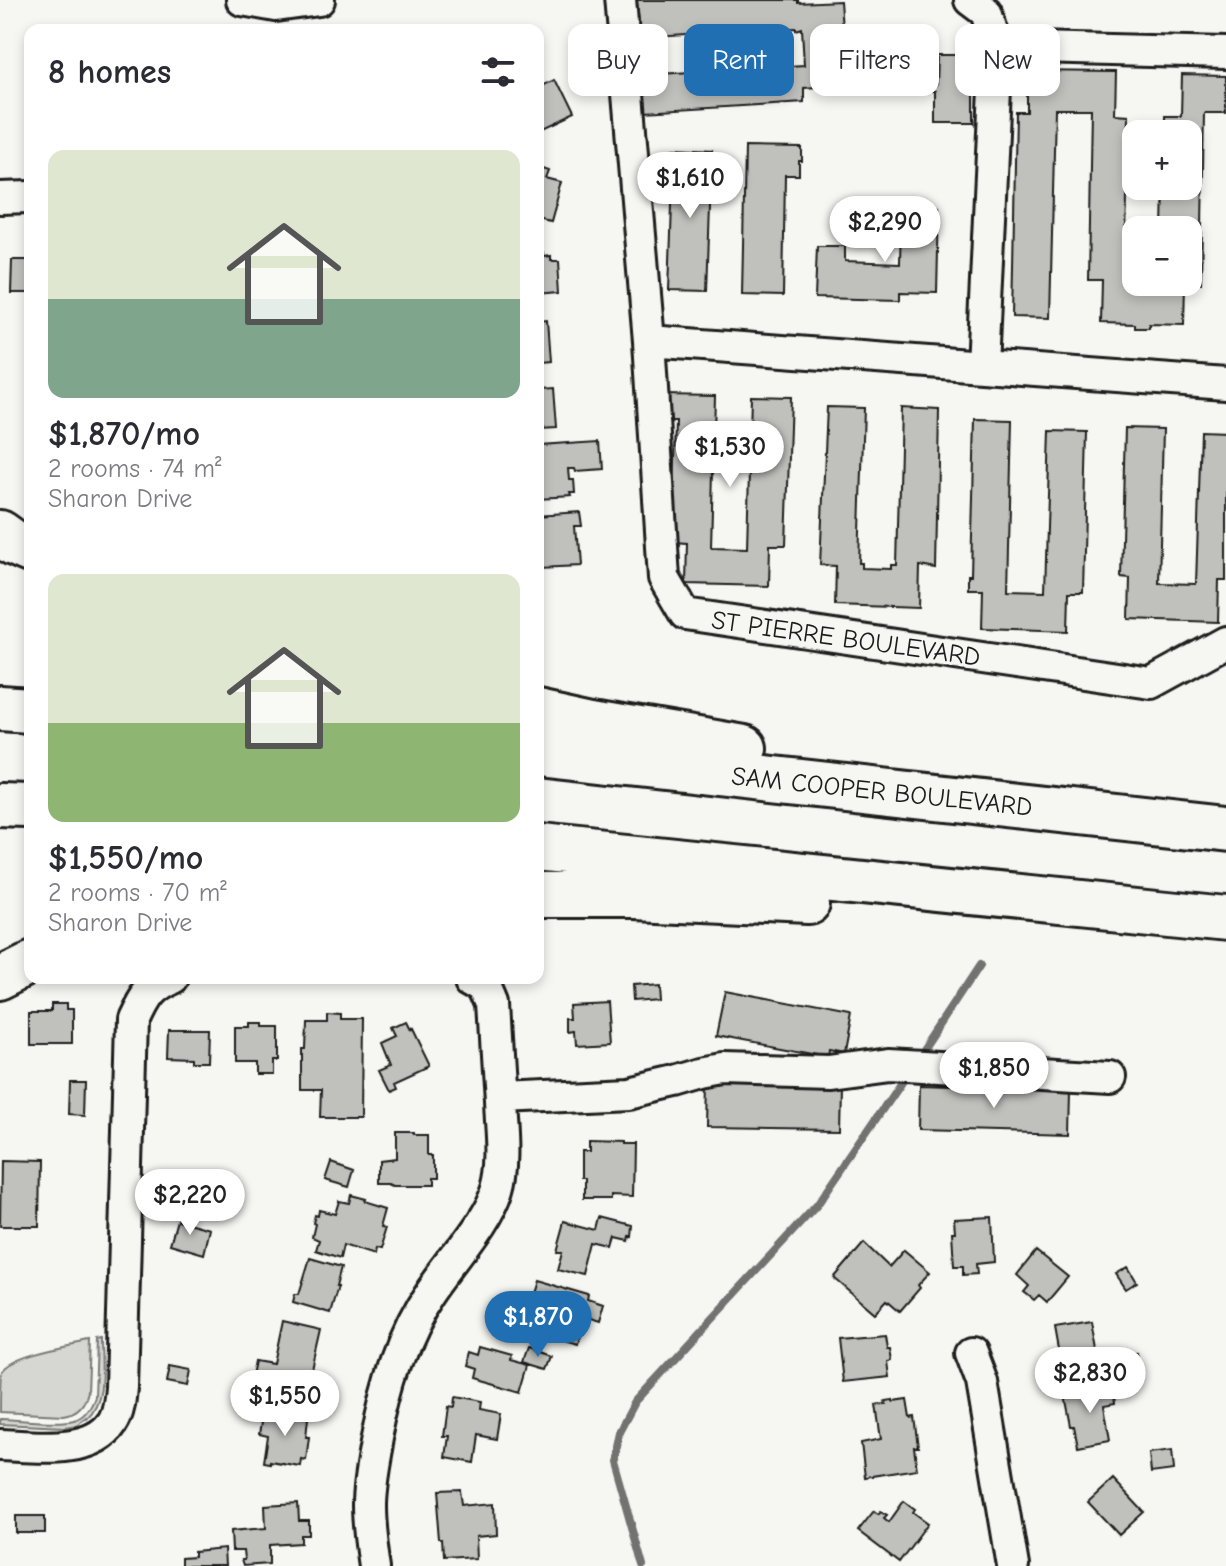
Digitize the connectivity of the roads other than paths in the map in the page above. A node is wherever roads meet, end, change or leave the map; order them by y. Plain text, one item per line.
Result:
1 (242, 0) edge
2 (319, 0) edge
3 (620, 0) edge
4 (970, 0) edge
5 (990, 24) edge
6 (1060, 49) edge
7 (1226, 53) edge
8 (995, 96) edge
9 (24, 197) edge
10 (0, 198) edge
11 (649, 341) junction
12 (982, 366) junction
13 (1226, 384) edge
14 (0, 533) edge
15 (24, 547) edge
16 (1226, 642) edge
17 (0, 708) edge
18 (24, 710) edge
19 (544, 711) edge
20 (544, 754) edge
21 (0, 806) edge
22 (24, 807) edge
23 (1180, 824) junction
24 (1226, 829) edge
25 (544, 849) edge
26 (544, 895) edge
27 (1226, 920) edge
28 (24, 965) edge
29 (0, 977) edge
30 (156, 984) edge
31 (480, 984) edge
32 (1110, 1077) dead end
33 (500, 1098) junction
34 (971, 1353) dead end
35 (0, 1445) edge
36 (374, 1566) edge
37 (1013, 1566) edge

1 - 2 street
3 - 11 street, ST PIERRE BOULEVARD
4 - 5 street
6 - 7 street
8 - 12 street
9 - 10 street
11 - 12 street
11 - 16 street, ST PIERRE BOULEVARD
12 - 13 street
14 - 15 highway
17 - 18 highway
19 - 23 highway
20 - 23 highway, SAM COOPER BOULEVARD
21 - 22 highway
23 - 24 highway, SAM COOPER BOULEVARD
25 - 27 highway
26 - 27 highway
28 - 29 highway
30 - 35 street
31 - 33 street
32 - 33 street
33 - 36 street
34 - 37 street

